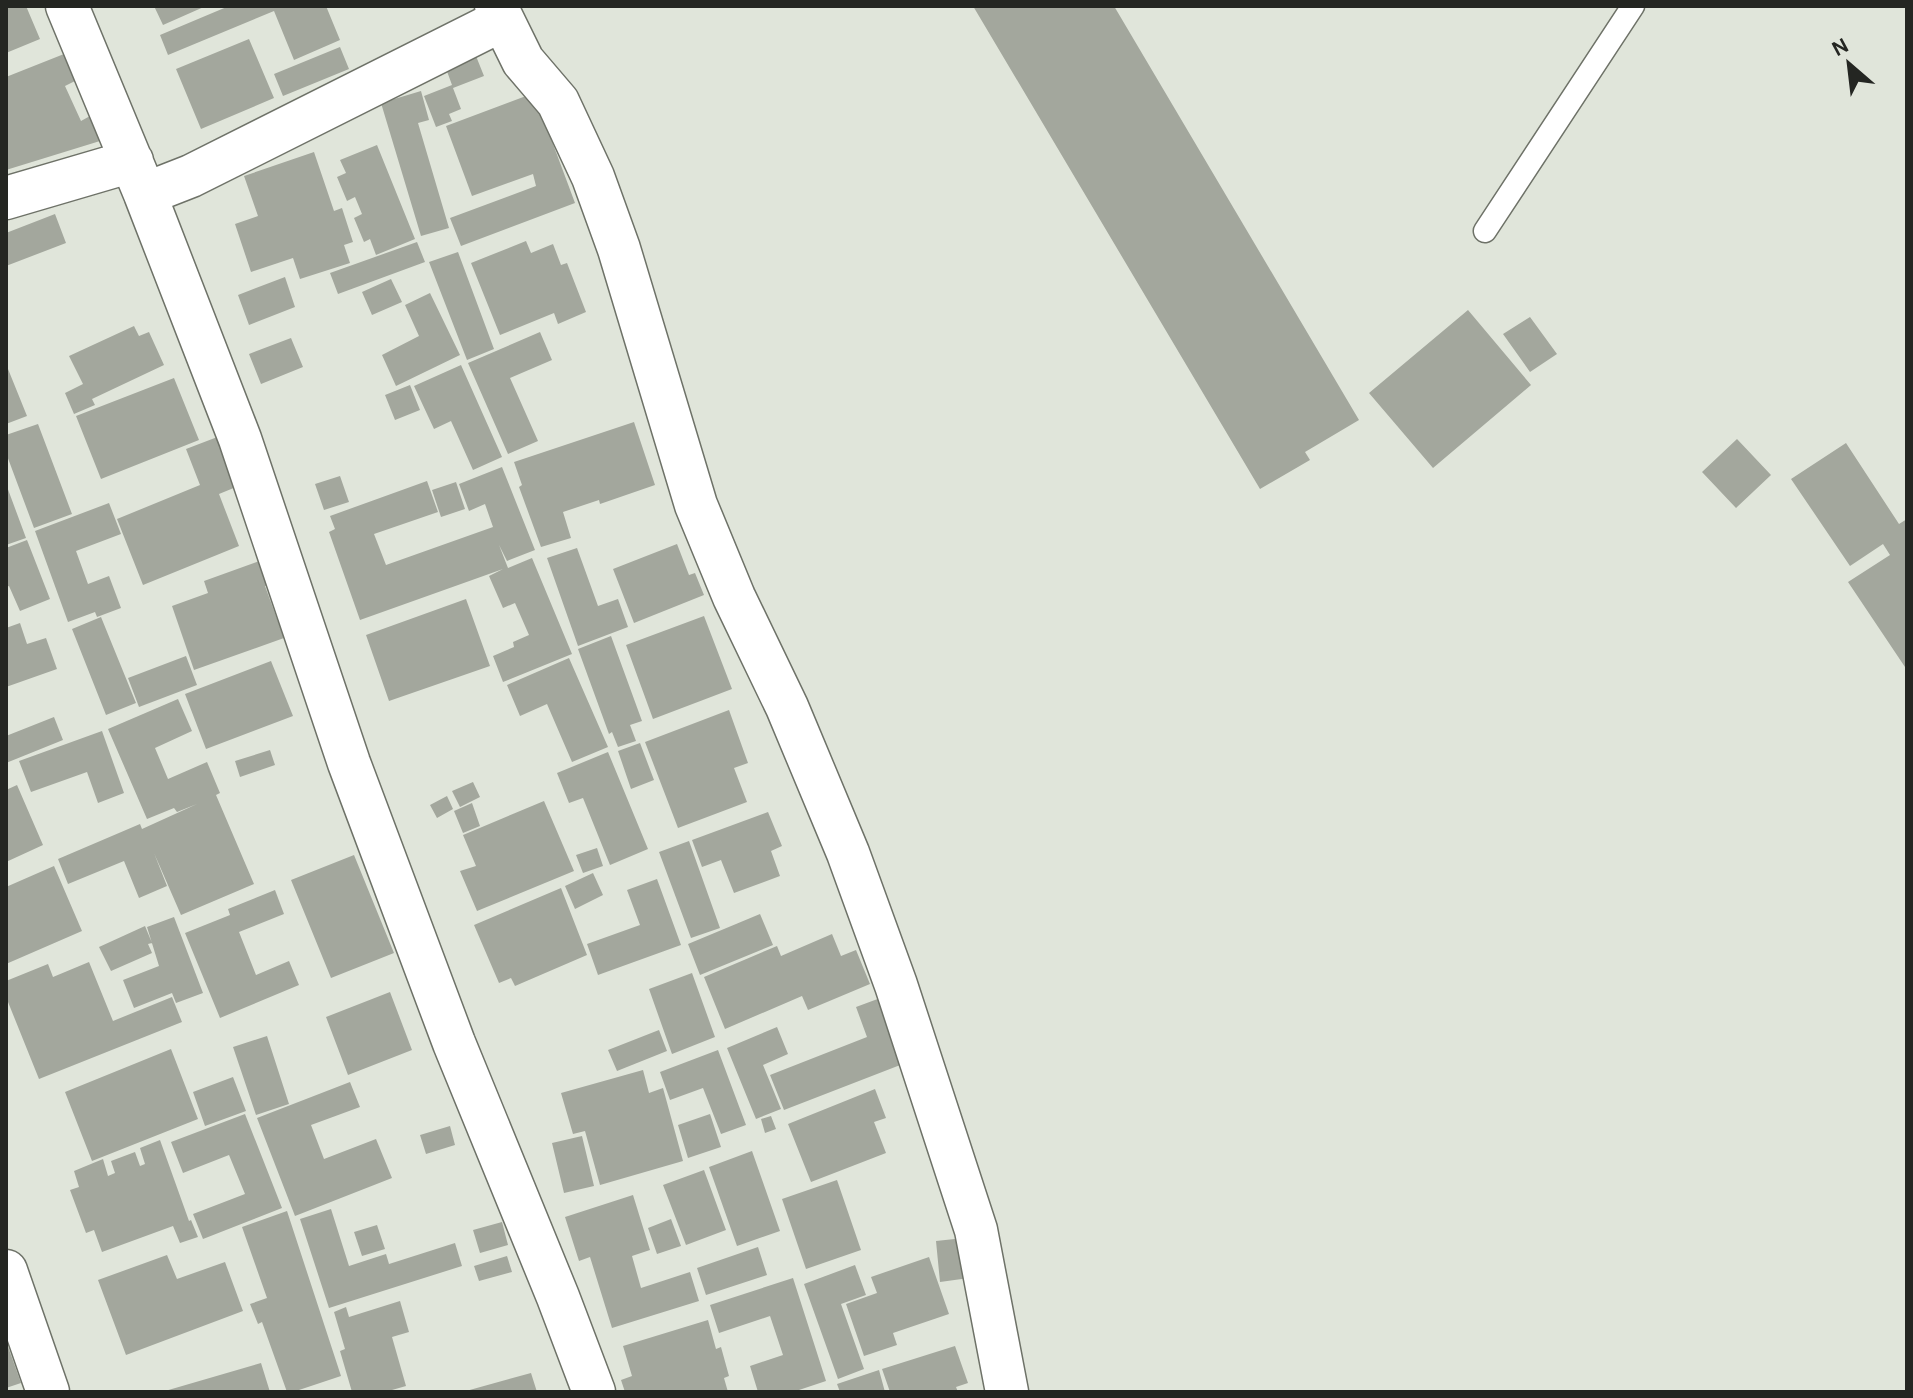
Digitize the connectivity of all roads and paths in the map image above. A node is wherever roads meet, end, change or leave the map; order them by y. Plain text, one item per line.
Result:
1 (67, 6) edge
2 (1633, 6) edge
3 (499, 13) edge
4 (139, 177) junction
5 (6, 198) edge
6 (1485, 231) dead end
7 (6, 1271) edge
8 (48, 1392) edge
9 (594, 1392) edge
10 (1007, 1392) edge

1 - 4 street
2 - 6 lane
3 - 4 street
3 - 10 street
4 - 5 street
4 - 9 street
7 - 8 street

